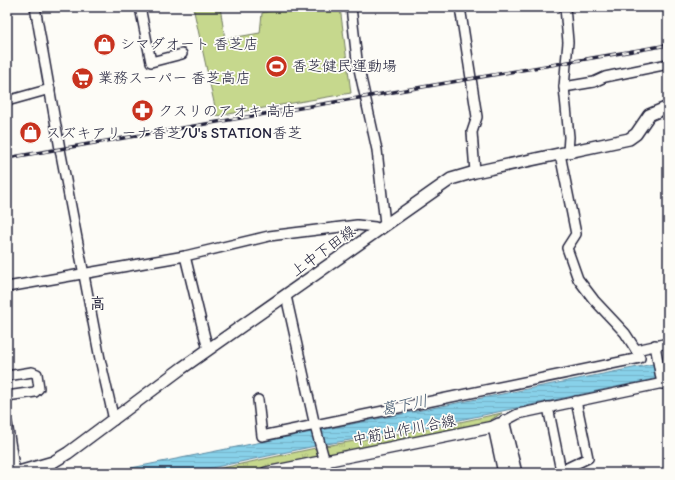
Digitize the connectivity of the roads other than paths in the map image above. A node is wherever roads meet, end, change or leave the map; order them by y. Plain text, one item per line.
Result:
1 (35, 7) edge
2 (140, 7) edge
3 (351, 7) edge
4 (460, 7) edge
5 (566, 7) edge
6 (182, 54) dead end
7 (668, 64) edge
8 (564, 87) junction
9 (50, 89) junction
10 (7, 101) edge
11 (668, 107) edge
12 (564, 153) junction
13 (475, 172) junction
14 (381, 227) junction
15 (185, 256) junction
16 (84, 273) junction
17 (7, 288) edge
18 (286, 296) junction
19 (668, 342) edge
20 (655, 345) junction
21 (208, 350) junction
22 (636, 350) junction
23 (7, 376) edge
24 (664, 382) edge
25 (7, 396) edge
26 (258, 400) dead end
27 (576, 401) junction
28 (548, 407) junction
29 (114, 420) junction
30 (7, 422) edge
31 (499, 424) junction
32 (315, 426) junction
33 (324, 456) junction
34 (15, 473) edge
35 (266, 473) edge
36 (328, 473) edge
37 (503, 473) edge
38 (510, 473) edge
39 (517, 473) edge

1 - 9 street
2 - 6 street
3 - 14 street
4 - 13 street
5 - 8 street
7 - 8 street
8 - 12 street
9 - 10 street
9 - 16 street
11 - 12 main road, 上中下田線
12 - 13 main road, 上中下田線
12 - 22 street
13 - 14 main road, 上中下田線
14 - 15 street
14 - 18 main road, 上中下田線
15 - 16 street
15 - 21 street
16 - 17 street
16 - 29 street
18 - 21 main road, 上中下田線
18 - 32 street
19 - 20 street
20 - 22 street
20 - 24 street
21 - 29 main road, 上中下田線
22 - 32 street
23 - 25 street
24 - 27 street
26 - 32 street
27 - 28 street
27 - 28 street
28 - 31 street
29 - 34 main road, 上中下田線
30 - 34 street
31 - 33 main road, 中筋出作川合線
31 - 37 street
31 - 38 main road
31 - 39 street
32 - 33 street
33 - 35 main road, 中筋出作川合線
33 - 36 street

